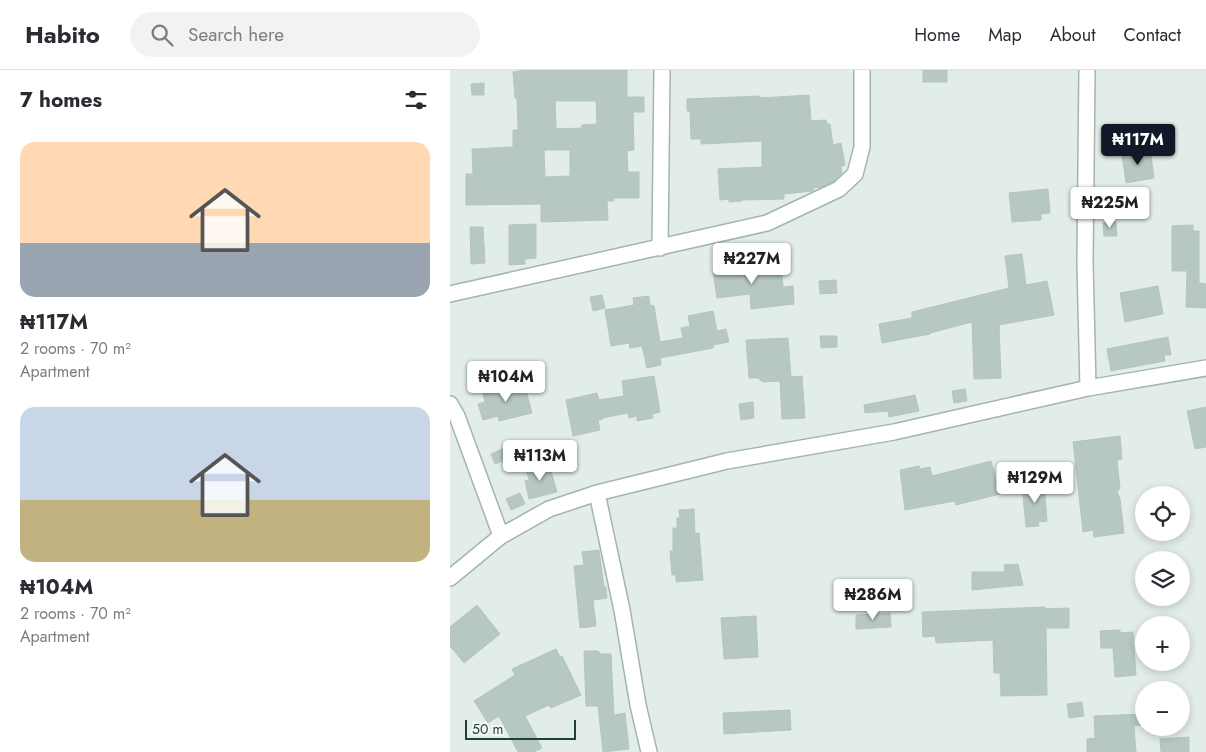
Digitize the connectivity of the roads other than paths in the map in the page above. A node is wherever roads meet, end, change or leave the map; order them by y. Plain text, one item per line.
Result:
1 (662, 70) edge
2 (862, 70) edge
3 (1087, 70) edge
4 (660, 248) junction
5 (450, 294) edge
6 (1206, 368) edge
7 (1088, 388) junction
8 (450, 404) edge
9 (597, 492) junction
10 (501, 536) junction
11 (450, 578) edge
12 (649, 752) edge

1 - 4 street
2 - 4 street
3 - 7 street
4 - 5 street
6 - 7 street
7 - 9 street
8 - 10 street
9 - 10 street
9 - 12 street
10 - 11 street

